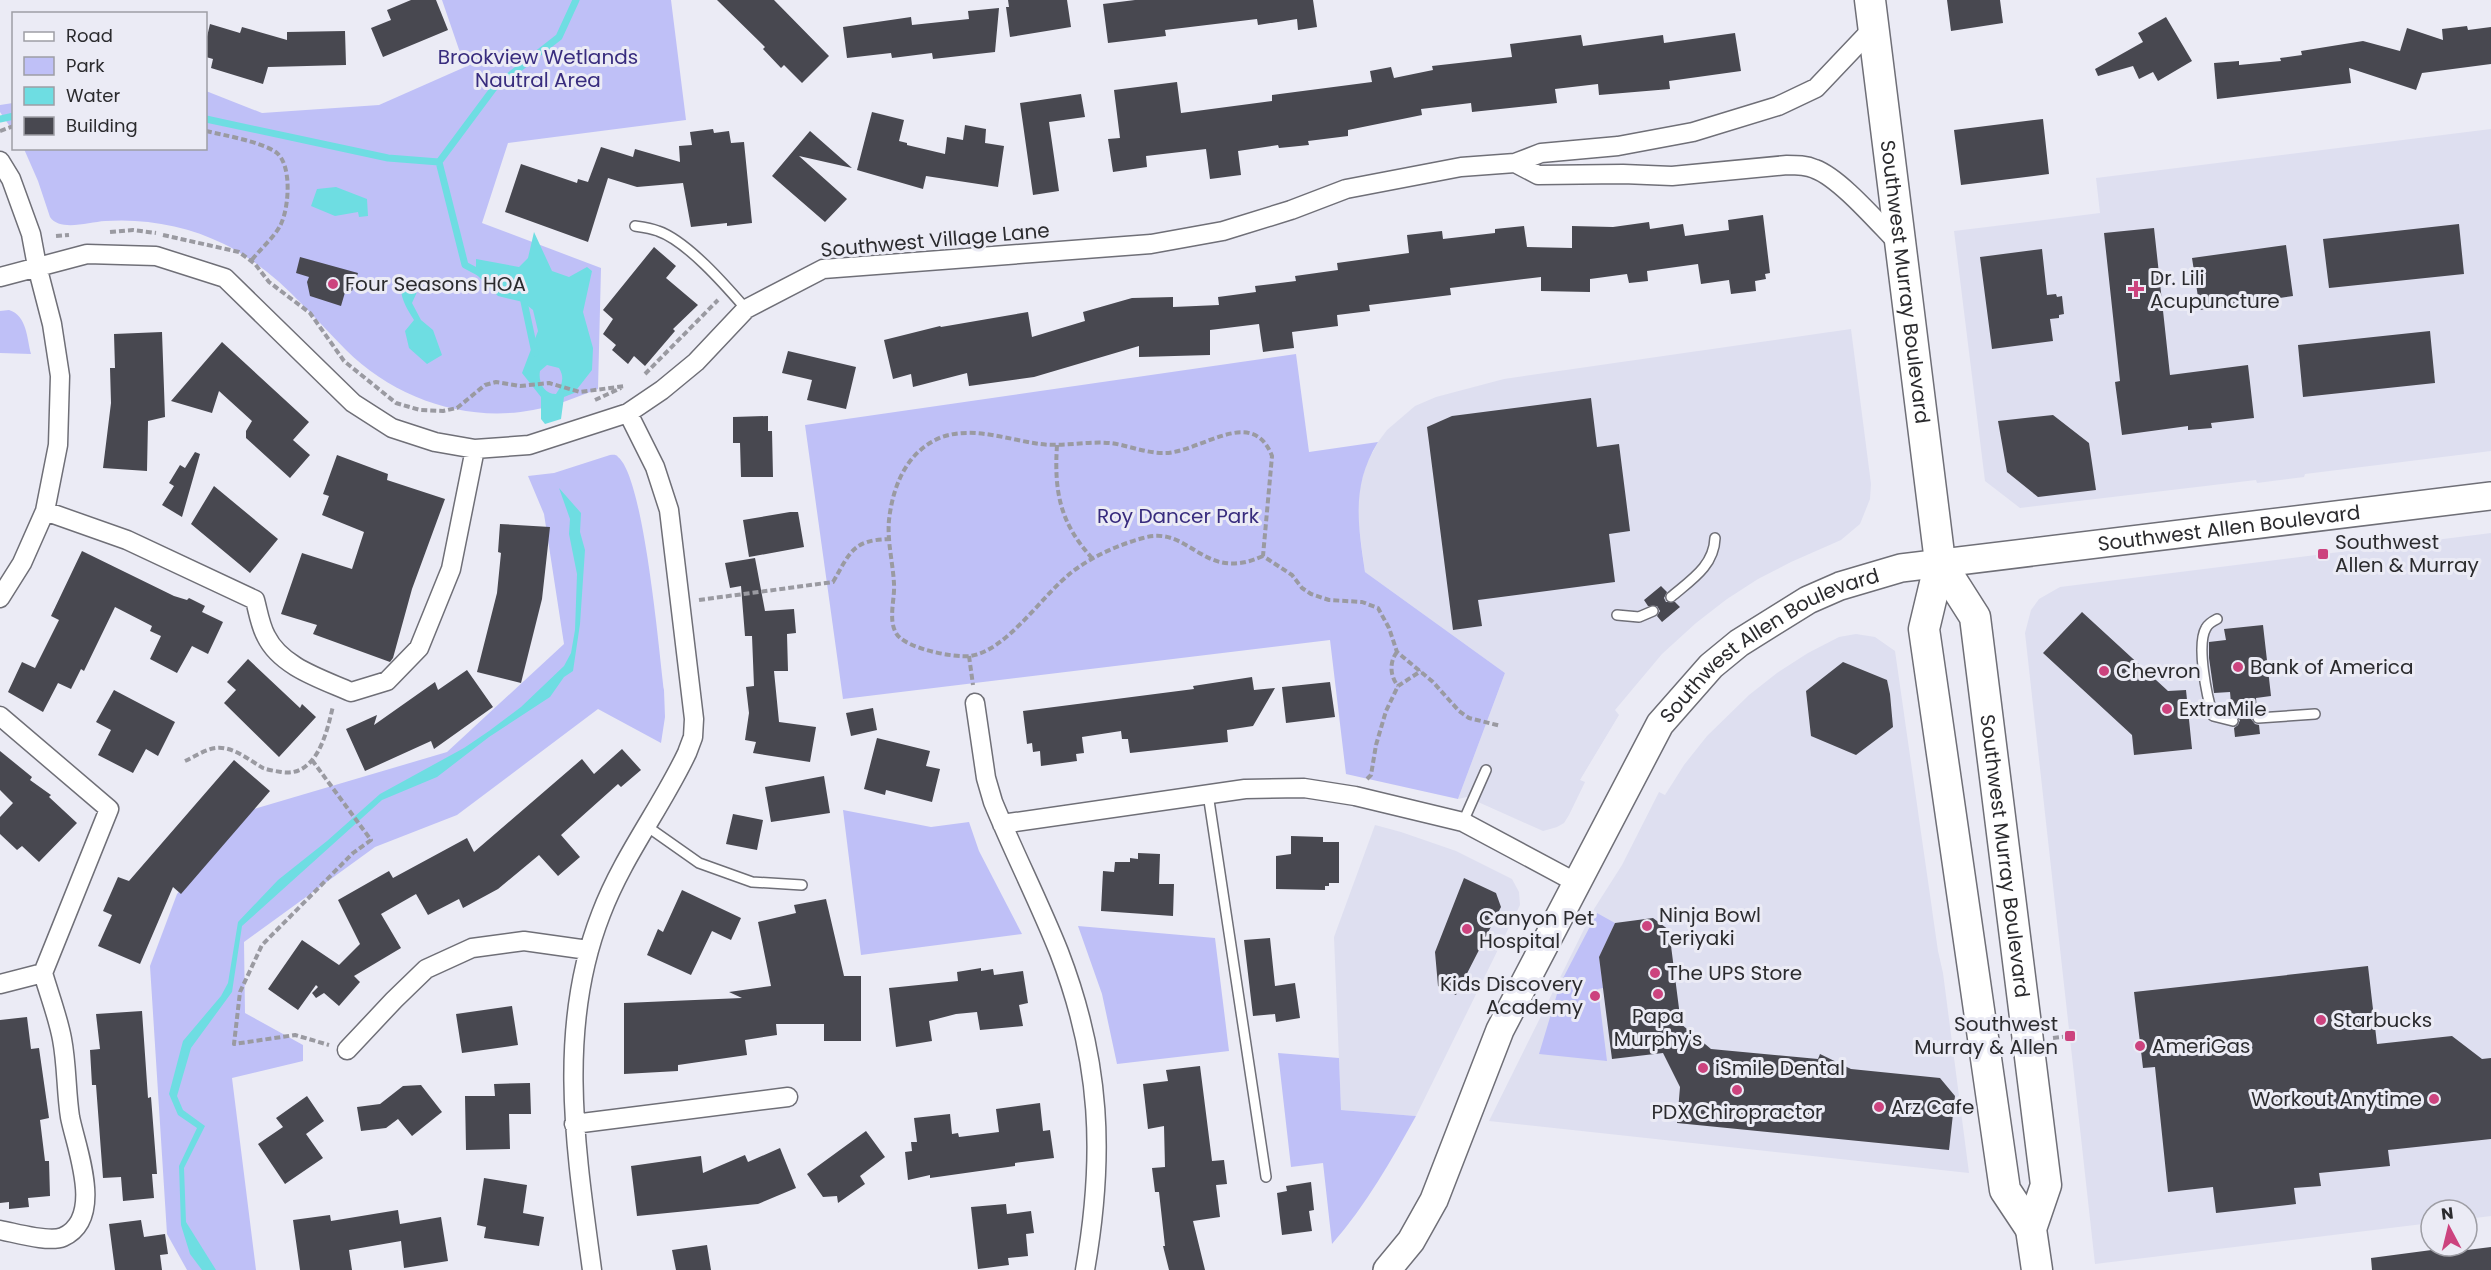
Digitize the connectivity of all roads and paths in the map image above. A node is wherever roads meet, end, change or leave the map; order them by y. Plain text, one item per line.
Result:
1 (1872, 14) edge
2 (207, 131) edge
3 (0, 161) edge
4 (1515, 163) junction
5 (634, 226) dead end
6 (1899, 244) junction
7 (251, 261) dead end
8 (37, 266) junction
9 (0, 277) edge
10 (730, 291) junction
11 (746, 309) junction
12 (640, 379) dead end
13 (628, 385) dead end
14 (520, 386) dead end
15 (628, 413) junction
16 (1057, 445) junction
17 (475, 448) junction
18 (2491, 496) edge
19 (45, 511) junction
20 (1715, 538) dead end
21 (890, 539) junction
22 (1263, 556) junction
23 (1092, 558) junction
24 (1940, 562) junction
25 (1671, 597) dead end
26 (0, 598) edge
27 (680, 603) junction
28 (1653, 611) dead end
29 (1617, 615) dead end
30 (2217, 619) dead end
31 (1397, 652) junction
32 (969, 656) junction
33 (1421, 671) junction
34 (337, 686) junction
35 (1398, 686) junction
36 (975, 704) joint
37 (2314, 714) dead end
38 (0, 716) edge
39 (2258, 718) dead end
40 (2233, 721) dead end
41 (1501, 726) dead end
42 (312, 760) junction
43 (185, 761) dead end
44 (1486, 770) dead end
45 (1208, 794) junction
46 (1352, 795) junction
47 (1463, 822) junction
48 (1002, 824) junction
49 (645, 825) junction
50 (1577, 882) junction
51 (802, 885) dead end
52 (588, 950) junction
53 (43, 973) junction
54 (0, 984) edge
55 (347, 1050) joint
56 (788, 1097) dead end
57 (574, 1124) junction
58 (1266, 1177) dead end
59 (2031, 1229) junction
60 (0, 1230) edge
61 (592, 1270) edge
62 (1085, 1270) edge
63 (1388, 1270) edge
64 (2037, 1270) edge

1 - 4 street, Southwest Village Lane
1 - 6 main road, Southwest Murray Boulevard
2 - 7 path
3 - 8 street
4 - 6 street, Southwest Village Lane
4 - 11 street, Southwest Village Lane
5 - 10 lane
6 - 24 main road, Southwest Murray Boulevard
8 - 9 street, Southwest Village Lane
8 - 17 street, Southwest Village Lane
8 - 19 street
10 - 11 lane
10 - 12 path
11 - 15 street, Southwest Village Lane
13 - 14 path
15 - 17 street, Southwest Village Lane
15 - 27 street
16 - 21 path
16 - 22 path
16 - 23 path
17 - 34 street
18 - 24 street, Southwest Allen Boulevard
19 - 26 street
19 - 34 street
20 - 25 lane
21 - 27 path
21 - 32 path
22 - 23 path
22 - 31 path
23 - 32 path
24 - 50 street, Southwest Allen Boulevard
24 - 59 main road, Southwest Murray Boulevard
24 - 59 main road, Southwest Murray Boulevard
27 - 49 street
28 - 29 lane
30 - 40 lane
31 - 33 path
31 - 35 path
32 - 36 path
33 - 35 path
33 - 41 path
34 - 42 path
35 - 46 path
36 - 48 street
37 - 39 lane
38 - 53 street
42 - 43 path
42 - 55 path
44 - 47 lane
45 - 46 street
45 - 48 street
45 - 58 lane
46 - 47 street
47 - 50 street
48 - 62 street
49 - 51 lane
49 - 52 street
50 - 63 street, Southwest Allen Boulevard
52 - 55 street
52 - 57 street
53 - 54 street
53 - 60 street
56 - 57 street
57 - 61 street
59 - 64 main road, Southwest Murray Boulevard

